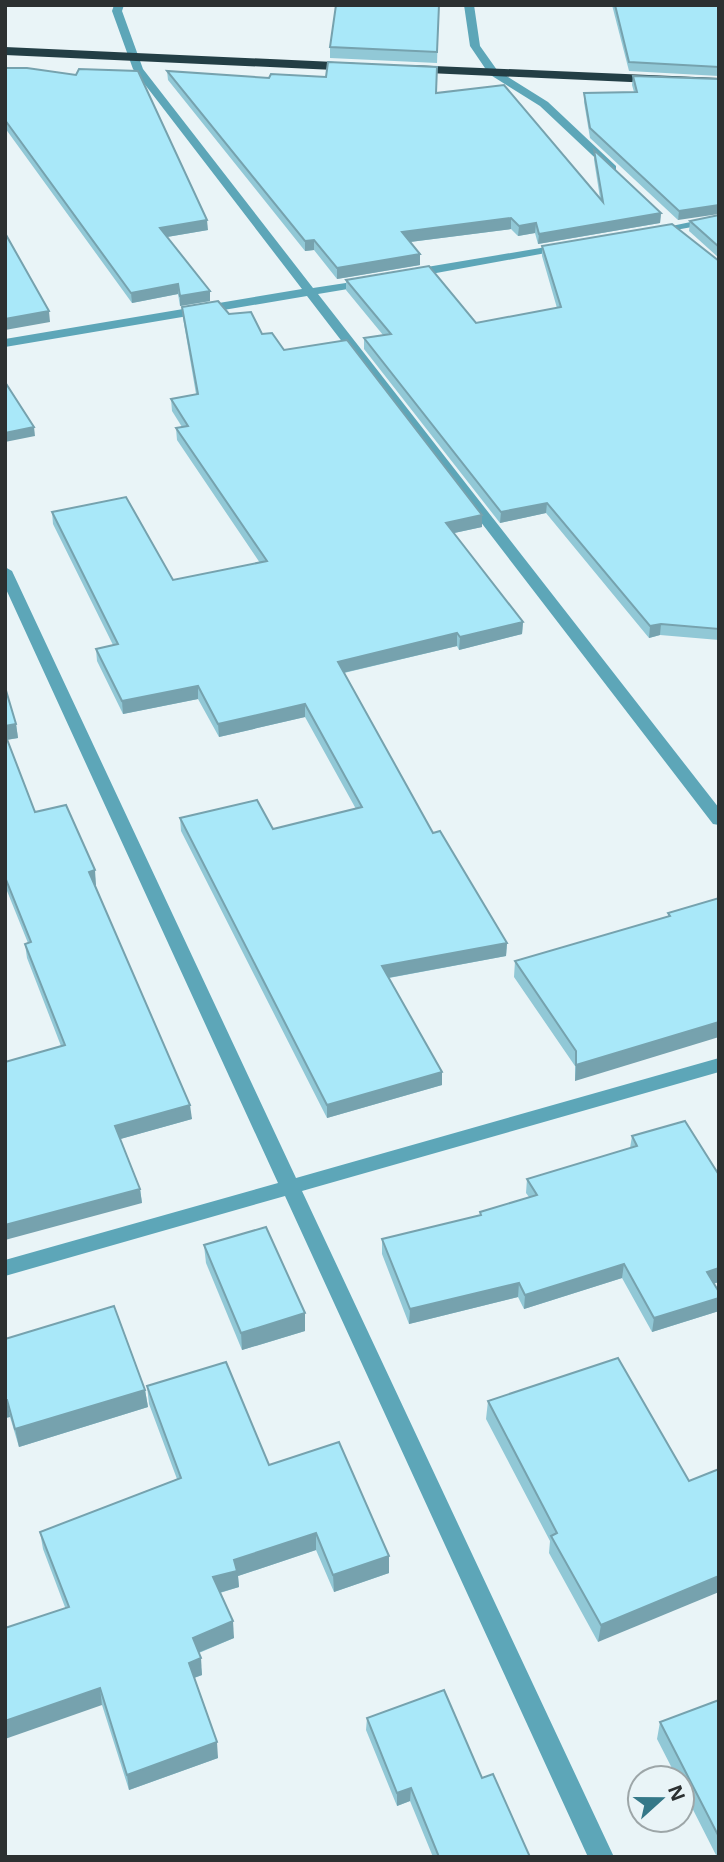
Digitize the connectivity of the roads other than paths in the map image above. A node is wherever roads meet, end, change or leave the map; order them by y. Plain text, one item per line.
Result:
1 (118, 5) edge
2 (469, 5) edge
3 (5, 51) edge
4 (5, 63) edge
5 (136, 63) junction
6 (493, 72) junction
7 (365, 73) edge
8 (719, 82) edge
9 (514, 85) junction
10 (719, 93) edge
11 (624, 180) edge
12 (664, 218) dead end
13 (719, 219) edge
14 (678, 231) junction
15 (647, 232) edge
16 (579, 244) edge
17 (391, 278) edge
18 (377, 280) edge
19 (310, 292) junction
20 (5, 343) edge
21 (5, 571) edge
22 (719, 820) edge
23 (719, 1065) edge
24 (289, 1188) junction
25 (5, 1269) edge
26 (601, 1857) edge

1 - 5 street
2 - 6 street
3 - 5 highway
4 - 5 highway
5 - 7 highway
5 - 19 street
6 - 8 highway
6 - 9 street
6 - 9 highway
9 - 10 highway
9 - 11 street
12 - 14 street
13 - 14 street
14 - 15 street
16 - 17 street
18 - 19 street
19 - 20 street
19 - 22 street
21 - 24 street
23 - 24 street
24 - 25 street
24 - 26 street

